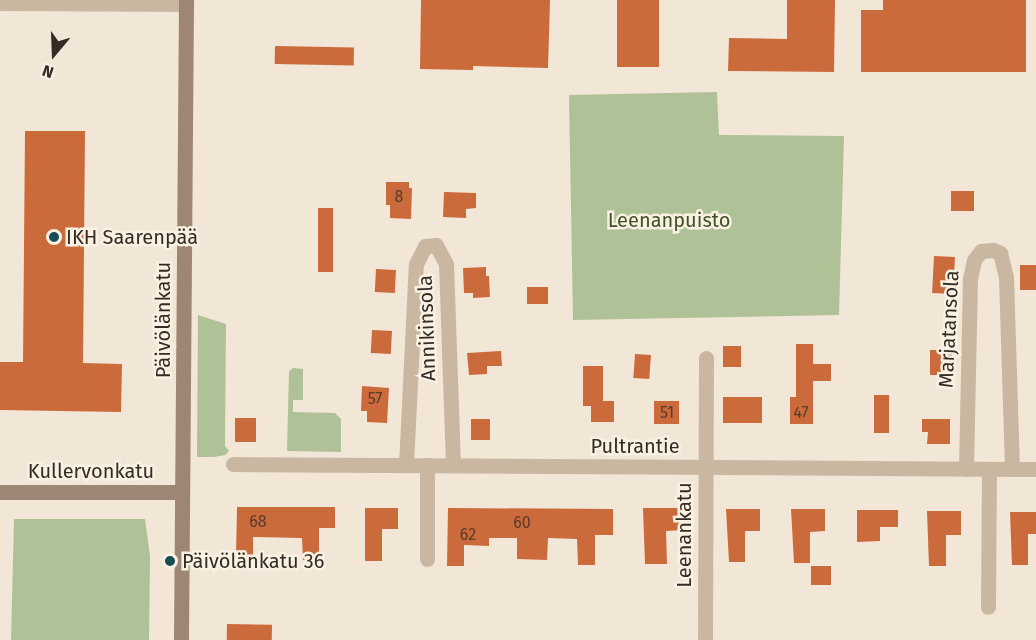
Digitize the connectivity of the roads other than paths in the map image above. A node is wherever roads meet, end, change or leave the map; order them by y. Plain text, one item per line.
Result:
1 (186, 2) edge
2 (0, 3) edge
3 (706, 358) dead end
4 (233, 464) dead end
5 (406, 465) junction
6 (427, 465) junction
7 (453, 465) junction
8 (705, 467) junction
9 (966, 469) junction
10 (989, 469) junction
11 (1012, 469) junction
12 (1036, 469) edge
13 (0, 492) edge
14 (182, 492) junction
15 (427, 559) dead end
16 (988, 607) dead end
17 (181, 640) edge
18 (705, 640) edge

1 - 2 street
1 - 14 street, Päivölänkatu
3 - 8 street, Leenankatu
4 - 5 street, Pultrantie
5 - 6 street, Pultrantie
5 - 7 street, Annikinsola
6 - 7 street, Pultrantie
6 - 15 street
7 - 8 street, Pultrantie
8 - 9 street, Pultrantie
8 - 18 street, Leenankatu
9 - 10 street, Pultrantie
9 - 11 street, Marjatansola
10 - 11 street, Pultrantie
10 - 16 street
11 - 12 street, Pultrantie
13 - 14 street, Kullervonkatu
14 - 17 street, Päivölänkatu

